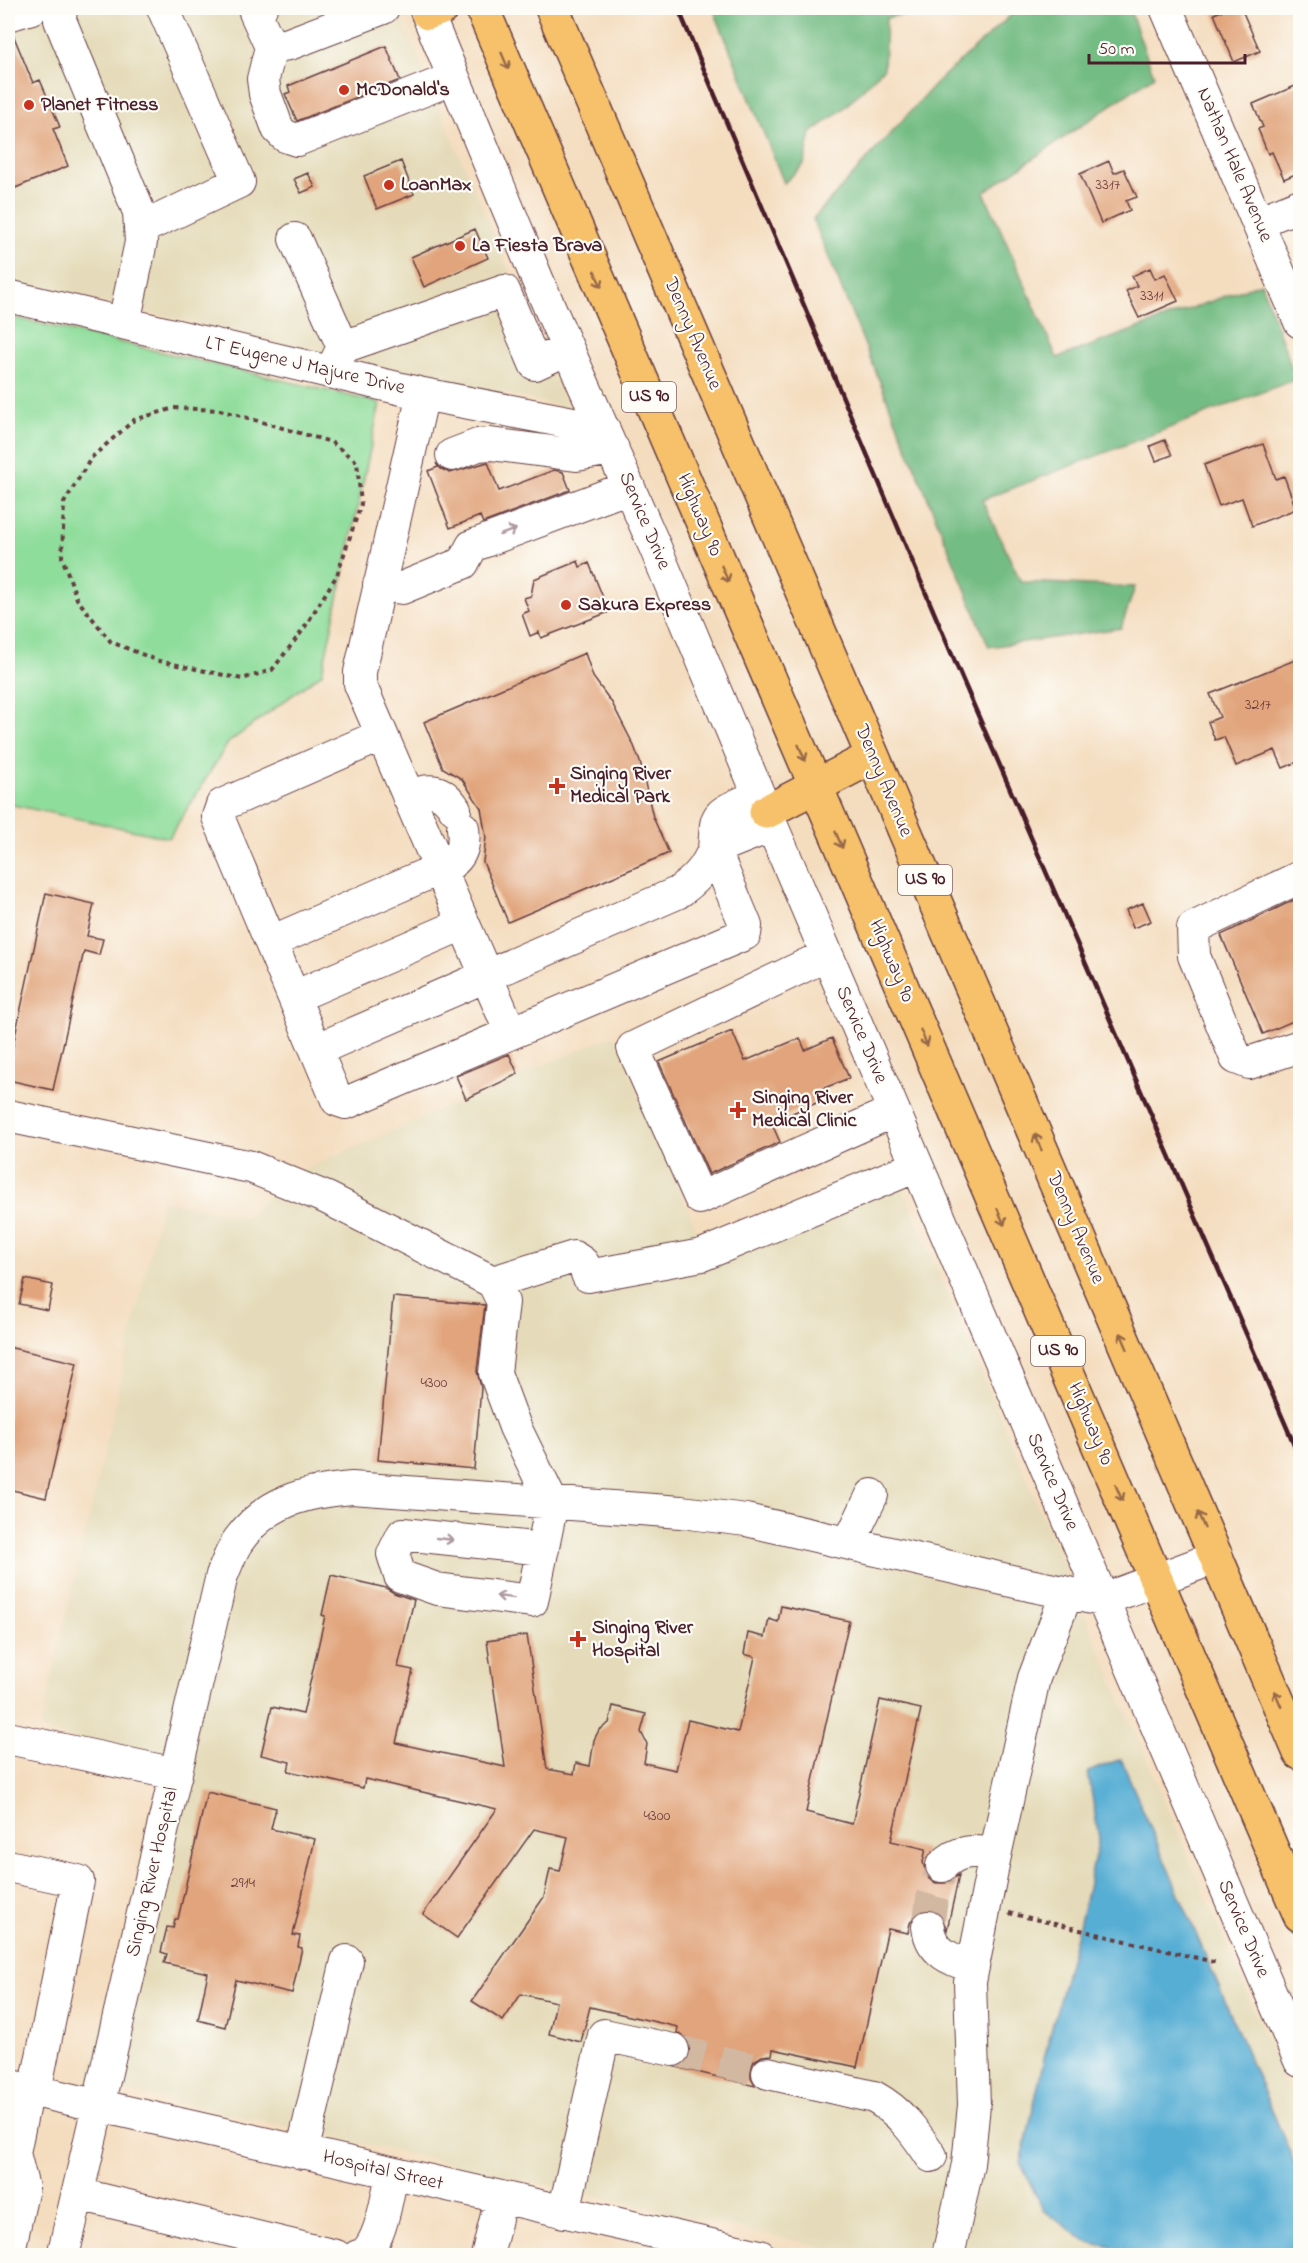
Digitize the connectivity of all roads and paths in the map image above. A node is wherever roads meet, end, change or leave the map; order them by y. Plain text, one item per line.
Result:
1 (32, 8) edge
2 (61, 8) edge
3 (163, 8) edge
4 (383, 8) edge
5 (482, 8) edge
6 (552, 8) edge
7 (1166, 8) edge
8 (256, 9) edge
9 (431, 9) edge
10 (8, 15) edge
11 (272, 47) junction
12 (454, 78) junction
13 (1300, 205) edge
14 (1258, 222) junction
15 (140, 228) junction
16 (295, 239) dead end
17 (8, 296) edge
18 (1300, 322) edge
19 (124, 323) junction
20 (568, 349) junction
21 (337, 360) junction
22 (537, 363) junction
23 (423, 394) junction
24 (525, 414) junction
25 (608, 439) junction
26 (431, 461) junction
27 (629, 487) junction
28 (379, 585) junction
29 (303, 630) joint
30 (381, 735) junction
31 (872, 757) junction
32 (816, 786) junction
33 (408, 795) junction
34 (763, 813) junction
35 (714, 849) junction
36 (440, 870) junction
37 (1300, 877) edge
38 (464, 924) junction
39 (271, 942) junction
40 (827, 955) junction
41 (486, 976) junction
42 (294, 997) junction
43 (512, 1033) junction
44 (1300, 1046) edge
45 (316, 1050) junction
46 (894, 1111) junction
47 (8, 1116) edge
48 (917, 1166) junction
49 (493, 1282) junction
50 (872, 1495) dead end
51 (552, 1503) junction
52 (849, 1543) junction
53 (543, 1550) dead end
54 (1217, 1557) junction
55 (1157, 1580) junction
56 (1067, 1593) junction
57 (1102, 1600) junction
58 (8, 1738) edge
59 (1300, 1753) edge
60 (176, 1774) junction
61 (995, 1854) junction
62 (8, 1866) edge
63 (942, 1866) tunnel mouth
64 (985, 1907) junction
65 (1300, 1915) edge
66 (928, 1927) tunnel mouth
67 (347, 1960) dead end
68 (1218, 1963) dead end
69 (973, 1967) junction
70 (673, 2050) tunnel mouth
71 (1300, 2061) edge
72 (768, 2073) tunnel mouth
73 (23, 2089) edge
74 (98, 2106) junction
75 (302, 2153) junction
76 (931, 2156) dead end
77 (392, 2173) junction
78 (78, 2194) junction
79 (501, 2198) junction
80 (564, 2212) junction
81 (8, 2255) edge
82 (759, 2255) edge
83 (63, 2256) edge
84 (336, 2256) edge
85 (358, 2256) edge
86 (487, 2256) edge
87 (948, 2256) edge

1 - 10 street
2 - 15 street
3 - 15 street
4 - 11 street
5 -> 32 main road, Highway 90 / US 90
6 - 31 main road, Denny Avenue / US 90
7 - 14 street, Nathan Hale Avenue
8 - 11 street
9 - 12 street, Service Drive
11 - 12 street
12 - 20 street, Service Drive
13 - 14 street
14 - 18 street, Nathan Hale Avenue
15 - 19 street
16 - 21 street
17 - 19 street, LT Eugene J Majure Drive
19 - 21 street, LT Eugene J Majure Drive
20 - 22 street
20 - 25 street, Service Drive
21 - 22 street
21 - 23 street, LT Eugene J Majure Drive
22 - 24 street
23 - 24 street, LT Eugene J Majure Drive
23 - 26 street
24 - 25 street, LT Eugene J Majure Drive
25 - 26 street
25 - 27 street, Service Drive
26 - 28 street
28 -> 27 street
27 - 34 street, Service Drive
28 - 30 street
29 - 29 path
30 - 33 street
30 - 39 street
31 - 32 main road
54 -> 31 main road, Denny Avenue / US 90
32 - 34 main road
32 -> 55 main road, Highway 90 / US 90
33 - 36 street
33 - 36 street
34 - 35 street
34 - 40 street, Service Drive
35 - 41 street
35 - 43 street
36 - 38 street
36 - 39 street
37 - 44 street
38 - 41 street
38 - 42 street
39 - 42 street
40 - 46 street, Service Drive
40 - 46 street
41 - 43 street
41 - 45 street
42 - 45 street
43 - 45 street
46 - 48 street, Service Drive
47 - 49 street
48 - 49 street
48 - 57 street, Service Drive
49 - 51 street
50 - 52 street
51 - 52 street, Singing River Hospital
51 - 53 street
51 - 60 street, Singing River Hospital
52 - 56 street, Singing River Hospital
54 - 55 street
59 -> 54 main road, Denny Avenue / US 90
55 - 57 street
55 - 65 main road, Highway 90 / US 90
56 - 57 street, Singing River Hospital
56 - 61 street
57 - 71 street, Service Drive
58 - 60 street
60 - 74 street, Singing River Hospital
61 - 63 street
61 - 64 street
62 - 73 street
64 - 68 path
64 - 69 street
66 - 69 street
67 - 75 street
69 - 87 street
70 - 80 street
72 - 76 street
73 - 74 street, Hospital Street
73 - 81 street
74 - 75 street, Hospital Street
74 - 78 street, Singing River Hospital
75 - 77 street, Hospital Street
77 - 79 street, Hospital Street
77 - 85 street
78 - 83 street, Singing River Hospital
78 - 84 street
79 - 80 street, Hospital Street
79 - 86 street
80 - 82 street, Hospital Street

